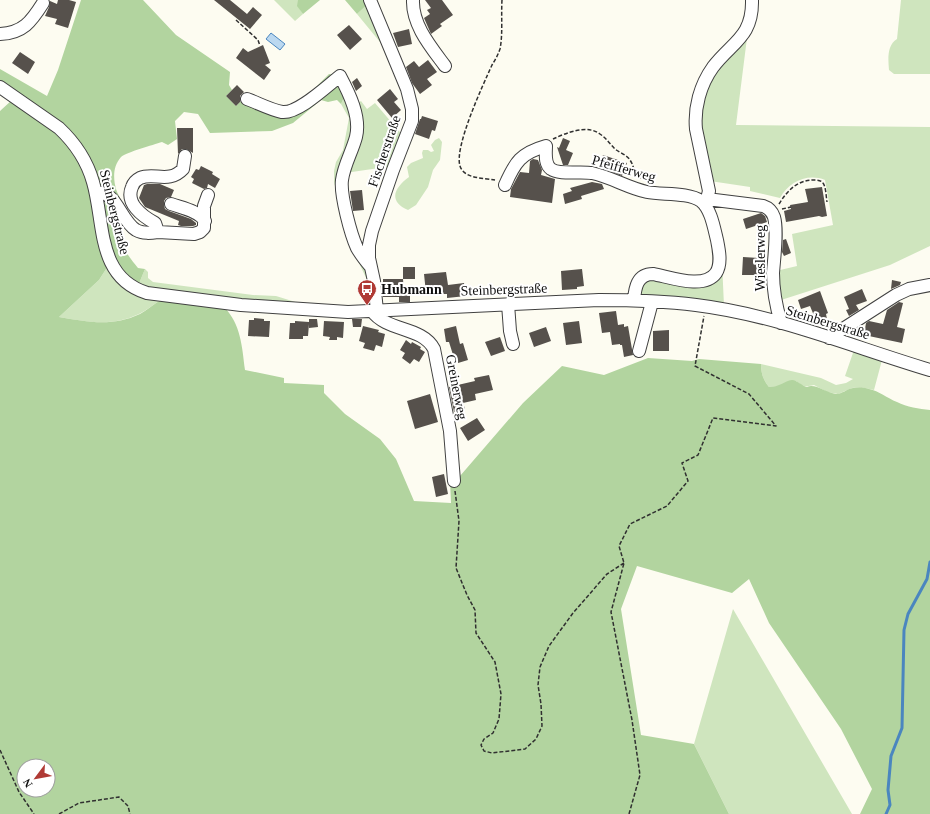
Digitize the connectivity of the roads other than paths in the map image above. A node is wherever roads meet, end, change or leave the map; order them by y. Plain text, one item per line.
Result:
1 (370, 0) edge
2 (413, 0) edge
3 (752, 0) edge
4 (43, 3) dead end
5 (0, 34) edge
6 (445, 66) dead end
7 (0, 87) edge
8 (247, 100) dead end
9 (185, 156) dead end
10 (506, 183) road end
11 (96, 193) junction
12 (208, 195) dead end
13 (171, 204) dead end
14 (706, 204) junction
15 (205, 222) junction
16 (158, 232) junction
17 (372, 268) junction
18 (930, 284) edge
19 (634, 300) junction
20 (652, 302) junction
21 (508, 304) junction
22 (375, 311) junction
23 (781, 323) junction
24 (829, 338) junction
25 (513, 344) dead end
26 (639, 351) dead end
27 (930, 370) edge
28 (454, 481) road end

1 - 17 street, Fischerstraße
2 - 6 street
3 - 14 street
4 - 5 street
7 - 11 street, Steinbergstraße
8 - 17 street, Fischerstraße
9 - 16 street
10 - 14 street, Pfeifferweg
11 - 16 street
11 - 22 street, Steinbergstraße
12 - 15 street
13 - 15 street
14 - 19 street
14 - 23 street, Wieslerweg
15 - 16 street
17 - 22 street, Fischerstraße
18 - 24 street
19 - 20 street, Steinbergstraße
19 - 21 street, Steinbergstraße
20 - 23 street, Steinbergstraße
20 - 26 street
21 - 22 street, Steinbergstraße
21 - 25 street
22 - 28 street, Greinerweg
23 - 24 street, Steinbergstraße
24 - 27 street, Steinbergstraße

